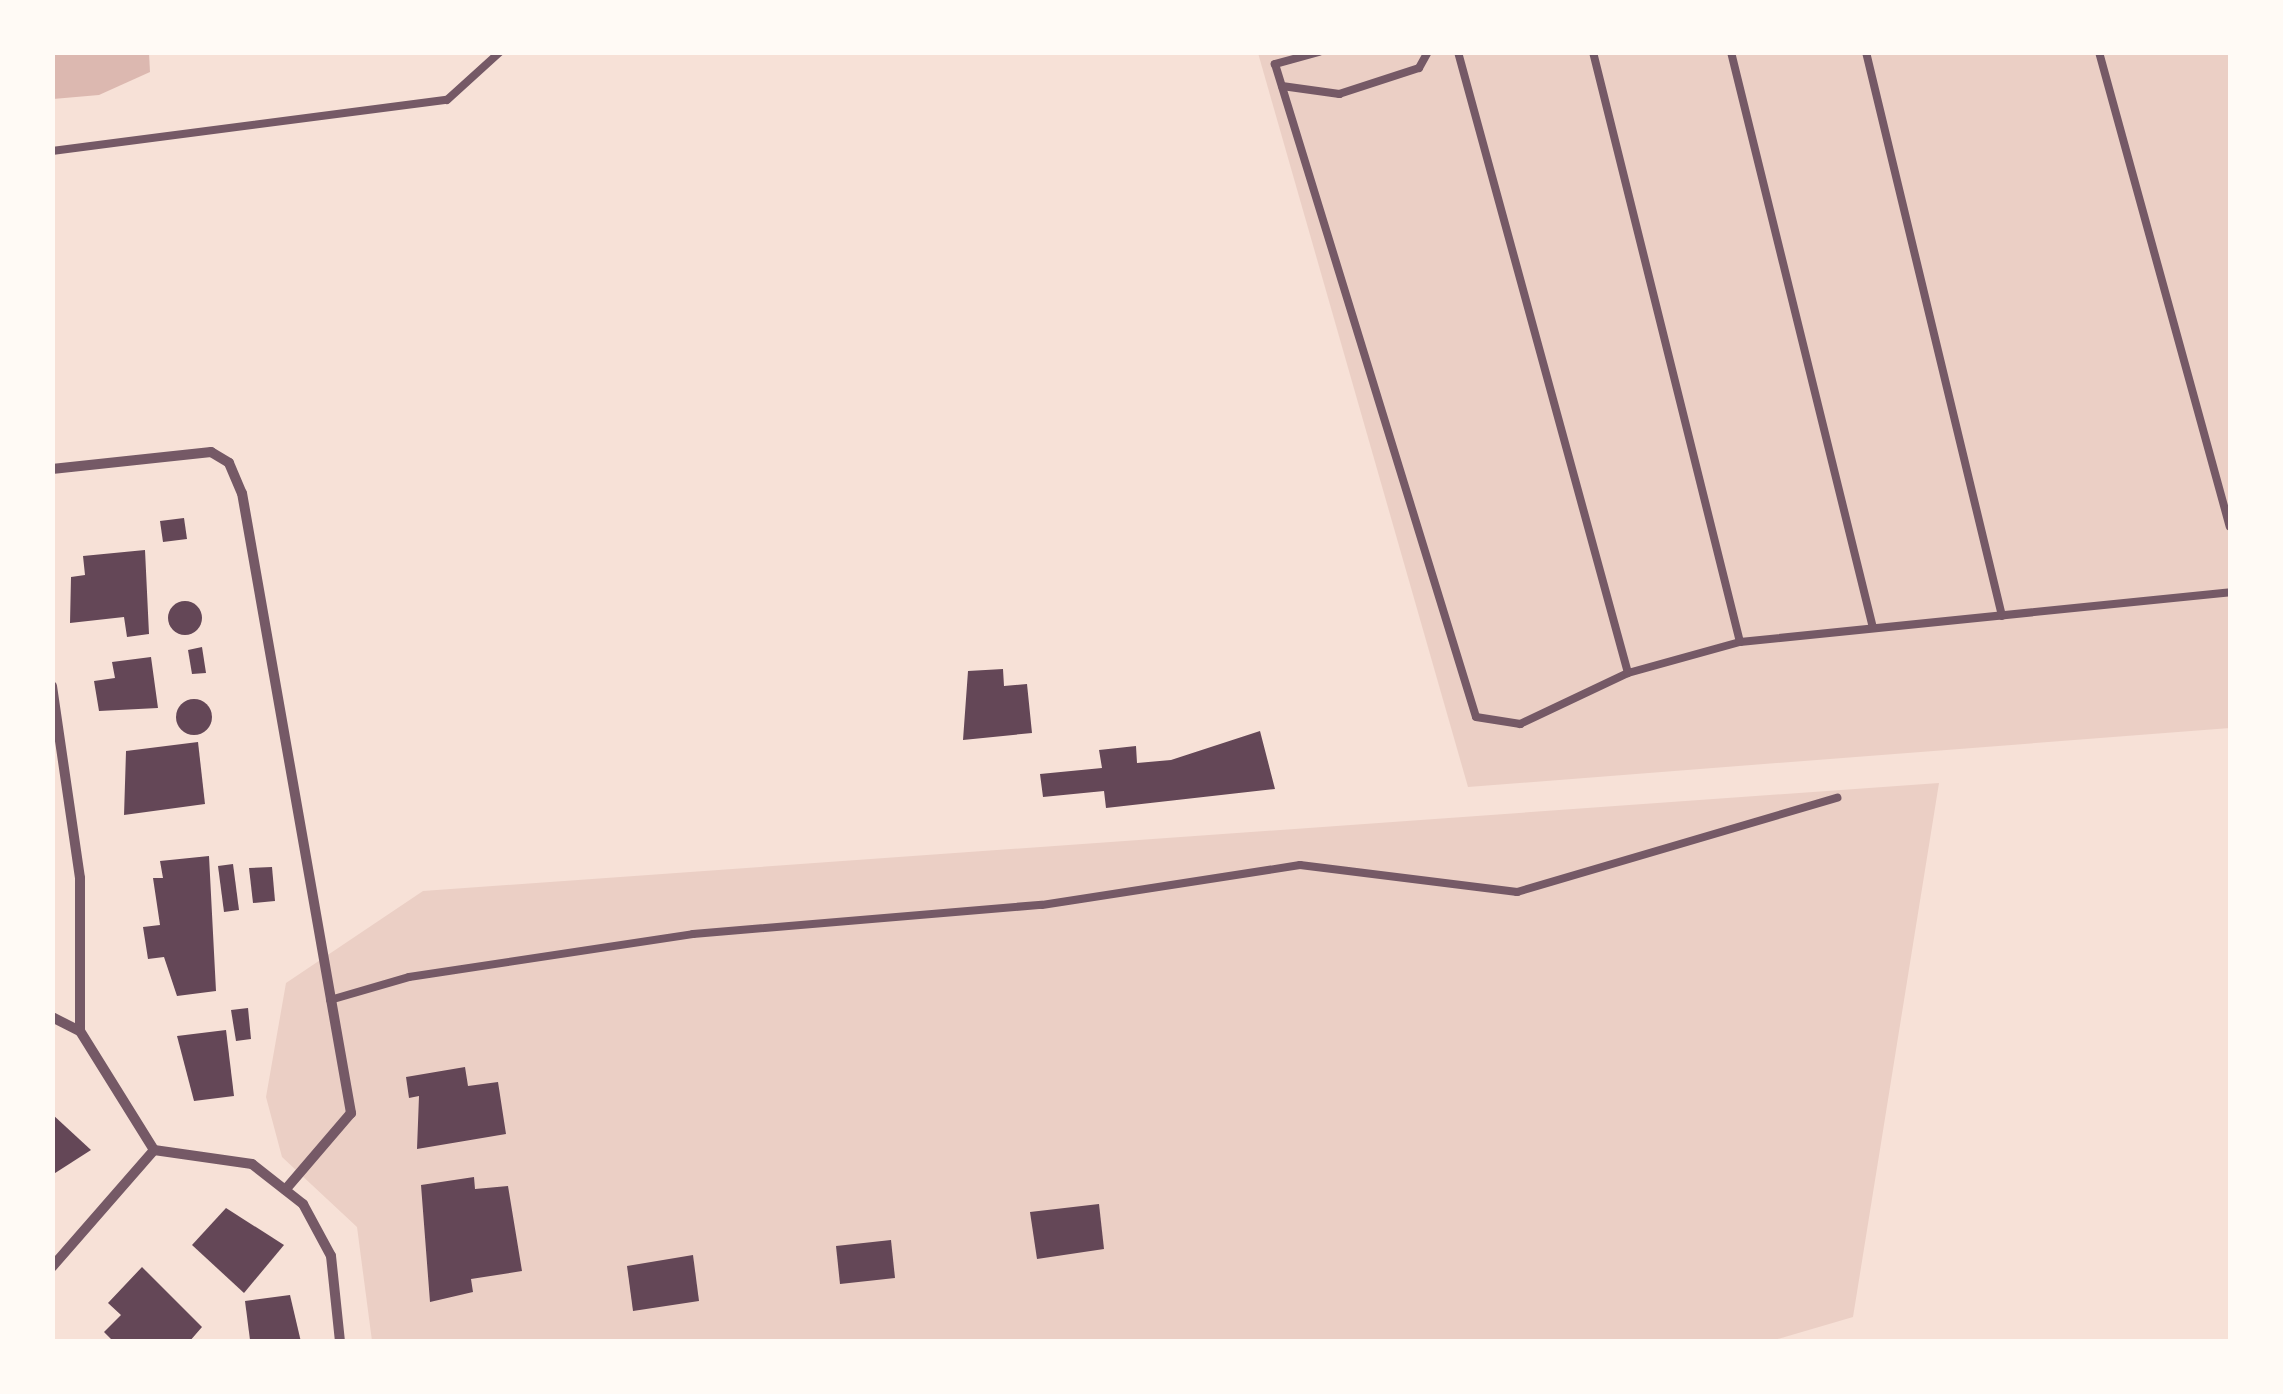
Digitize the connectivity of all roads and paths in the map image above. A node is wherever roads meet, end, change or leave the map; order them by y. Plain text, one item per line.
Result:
1 (500, 52) edge
2 (1272, 52) edge
3 (1318, 52) edge
4 (1428, 52) edge
5 (1458, 52) edge
6 (1593, 52) edge
7 (1731, 52) edge
8 (1866, 52) edge
9 (2098, 52) edge
10 (1274, 64) junction
11 (1282, 86) junction
12 (52, 151) edge
13 (52, 469) edge
14 (2230, 526) edge
15 (2230, 592) edge
16 (2002, 616) junction
17 (1872, 628) junction
18 (1740, 642) junction
19 (1628, 673) junction
20 (52, 686) edge
21 (1837, 798) dead end
22 (330, 1000) junction
23 (52, 1016) edge
24 (80, 1030) junction
25 (154, 1150) junction
26 (285, 1190) junction
27 (52, 1267) edge
28 (340, 1342) edge

1 - 12 lane
2 - 10 lane
3 - 10 lane
4 - 11 lane
5 - 19 lane
6 - 18 lane
7 - 17 lane
8 - 16 lane
9 - 14 lane
10 - 11 lane
11 - 19 lane
13 - 22 street
15 - 16 lane
16 - 17 lane
17 - 18 lane
18 - 19 lane
20 - 24 street
21 - 22 lane
22 - 26 street
23 - 24 street
24 - 25 street
25 - 26 street
25 - 27 street
26 - 28 street

